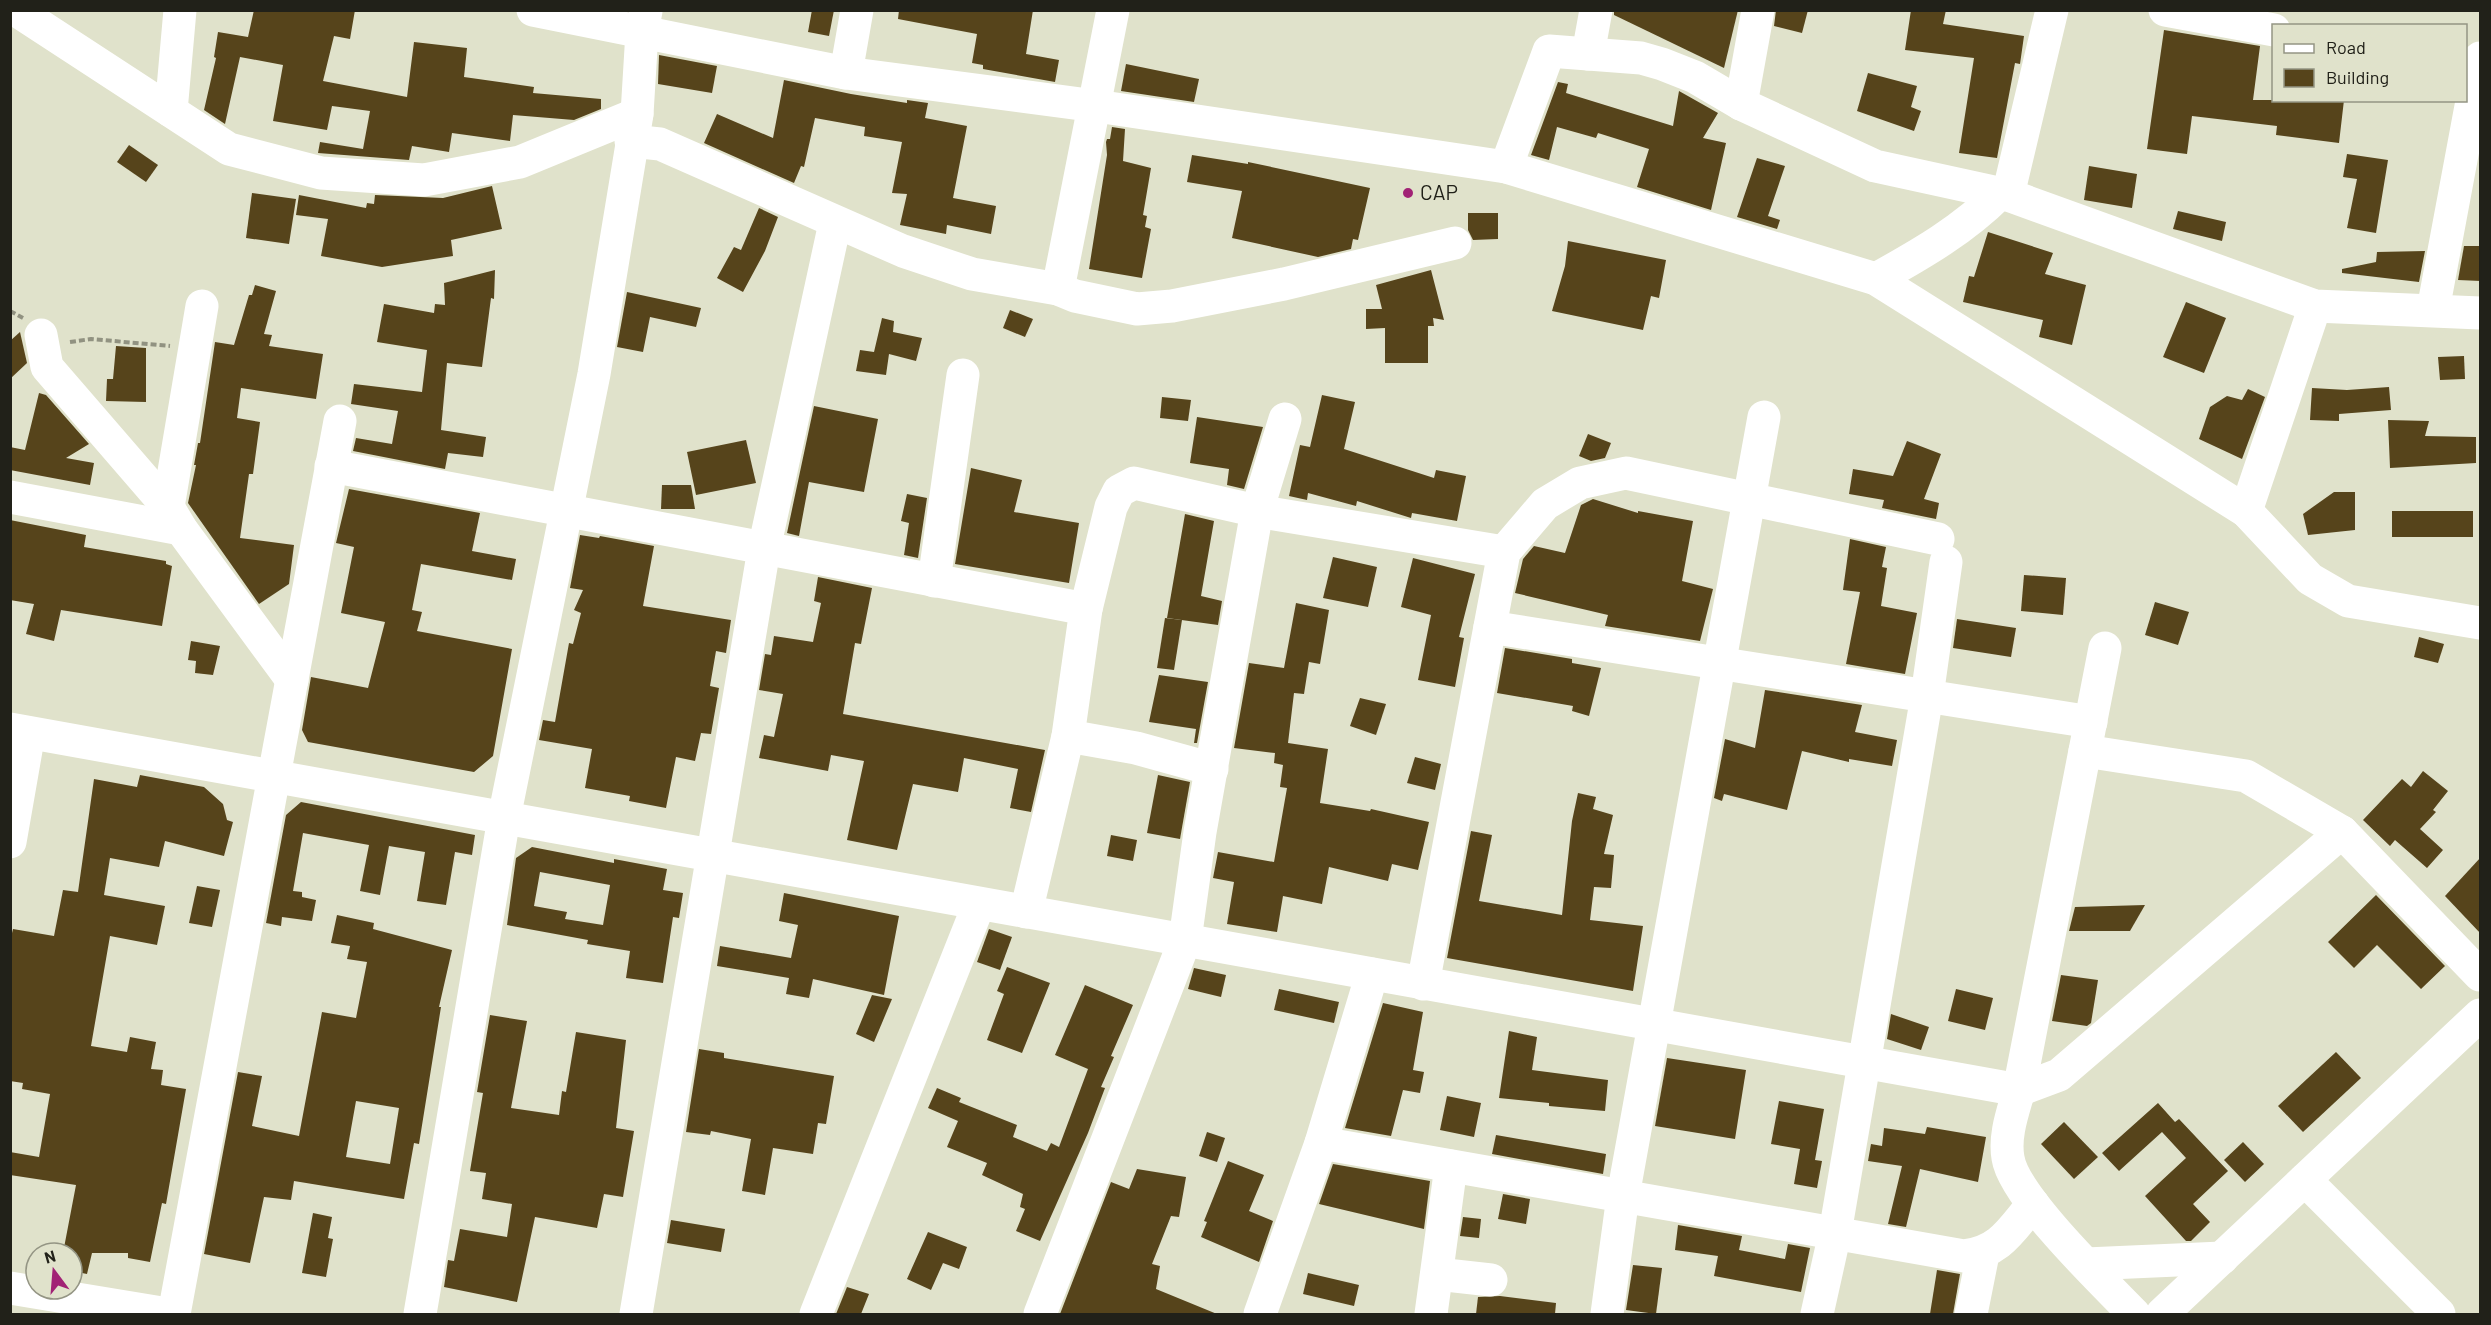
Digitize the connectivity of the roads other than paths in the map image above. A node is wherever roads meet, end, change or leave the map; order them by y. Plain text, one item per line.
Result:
1 (16, 10) edge
2 (180, 10) edge
3 (533, 10) edge
4 (857, 10) edge
5 (1113, 10) edge
6 (1596, 10) edge
7 (1758, 10) edge
8 (2052, 10) edge
9 (2165, 10) edge
10 (644, 21) edge
11 (2272, 30) edge
12 (1588, 54) junction
13 (2476, 64) edge
14 (846, 73) junction
15 (1741, 104) junction
16 (1096, 106) junction
17 (171, 111) junction
18 (634, 127) junction
19 (1506, 167) junction
20 (2004, 194) junction
21 (835, 223) junction
22 (1455, 243) dead end
23 (1876, 279) junction
24 (1058, 289) junction
25 (202, 306) dead end
26 (2315, 306) junction
27 (2433, 310) junction
28 (2481, 313) edge
29 (41, 335) road end
30 (963, 375) dead end
31 (1764, 417) dead end
32 (1285, 419) dead end
33 (340, 421) dead end
34 (331, 466) junction
35 (10, 497) edge
36 (1750, 498) junction
37 (566, 511) junction
38 (1257, 511) junction
39 (2246, 511) junction
40 (175, 518) junction
41 (764, 549) junction
42 (1504, 552) junction
43 (934, 580) junction
44 (1086, 609) junction
45 (2481, 623) edge
46 (1490, 627) junction
47 (2105, 648) dead end
48 (1720, 663) junction
49 (292, 680) junction
50 (1927, 696) junction
51 (20, 731) edge
52 (1068, 736) junction
53 (2088, 737) junction
54 (1212, 769) junction
55 (274, 777) junction
56 (504, 818) junction
57 (2342, 832) junction
58 (10, 842) edge
59 (713, 856) junction
60 (979, 904) junction
61 (1026, 912) junction
62 (1185, 940) junction
63 (1372, 974) junction
64 (2481, 975) edge
65 (1423, 984) junction
66 (2481, 1015) edge
67 (1654, 1025) junction
68 (1864, 1063) junction
69 (2019, 1090) junction
70 (1321, 1143) junction
71 (1451, 1166) junction
72 (2305, 1180) junction
73 (1623, 1196) junction
74 (2033, 1204) junction
75 (1835, 1233) junction
76 (1983, 1254) junction
77 (2222, 1258) junction
78 (2086, 1263) junction
79 (1437, 1274) junction
80 (1491, 1280) dead end
81 (10, 1288) edge
82 (168, 1314) edge
83 (174, 1314) edge
84 (420, 1314) edge
85 (636, 1314) edge
86 (816, 1314) edge
87 (1040, 1314) edge
88 (1260, 1314) edge
89 (1431, 1314) edge
90 (1607, 1314) edge
91 (1817, 1314) edge
92 (1971, 1314) edge
93 (2134, 1314) edge
94 (2162, 1314) edge
95 (2439, 1314) edge

1 - 17 street
2 - 17 street
3 - 10 street
4 - 14 street
5 - 16 street
6 - 12 street
7 - 15 street
8 - 20 street
9 - 11 street
10 - 14 street
10 - 18 street
12 - 15 street
12 - 19 street
13 - 27 street
14 - 16 street
15 - 20 street
16 - 19 street
16 - 24 street
17 - 18 street
18 - 21 street
18 - 37 street
19 - 23 street
20 - 23 street
20 - 26 street
21 - 24 street
21 - 41 street
22 - 24 street
23 - 39 street
25 - 40 street
26 - 27 street
26 - 39 street
27 - 28 street
29 - 40 street
30 - 43 street
31 - 36 street
32 - 38 street
33 - 34 street
34 - 37 street
34 - 49 street
35 - 40 street
36 - 42 street
36 - 48 street
36 - 50 street
37 - 41 street
37 - 56 street
38 - 42 street
38 - 44 street
38 - 54 street
39 - 45 street
40 - 49 street
41 - 43 street
41 - 59 street
42 - 46 street
43 - 44 street
44 - 52 street
46 - 48 street
46 - 65 street
47 - 53 street
48 - 50 street
48 - 67 street
49 - 55 street
50 - 53 street
50 - 68 street
51 - 55 street
51 - 58 street
52 - 54 street
52 - 61 street
53 - 57 street
53 - 69 street
54 - 62 street
55 - 56 street
55 - 83 street
56 - 59 street
56 - 84 street
57 - 64 street
57 - 69 street
59 - 60 street
59 - 85 street
60 - 61 street
60 - 86 street
61 - 62 street
62 - 63 street
62 - 87 street
63 - 65 street
63 - 70 street
65 - 67 street
66 - 72 street
67 - 68 street
67 - 73 street
68 - 69 street
68 - 75 street
69 - 74 street
70 - 71 street
70 - 88 street
71 - 73 street
71 - 79 street
72 - 77 street
72 - 95 street
73 - 75 street
73 - 90 street
74 - 76 street
74 - 78 street
75 - 76 street
75 - 91 street
76 - 92 street
77 - 78 street
77 - 94 street
78 - 93 street
79 - 80 street
79 - 89 street
81 - 82 street

